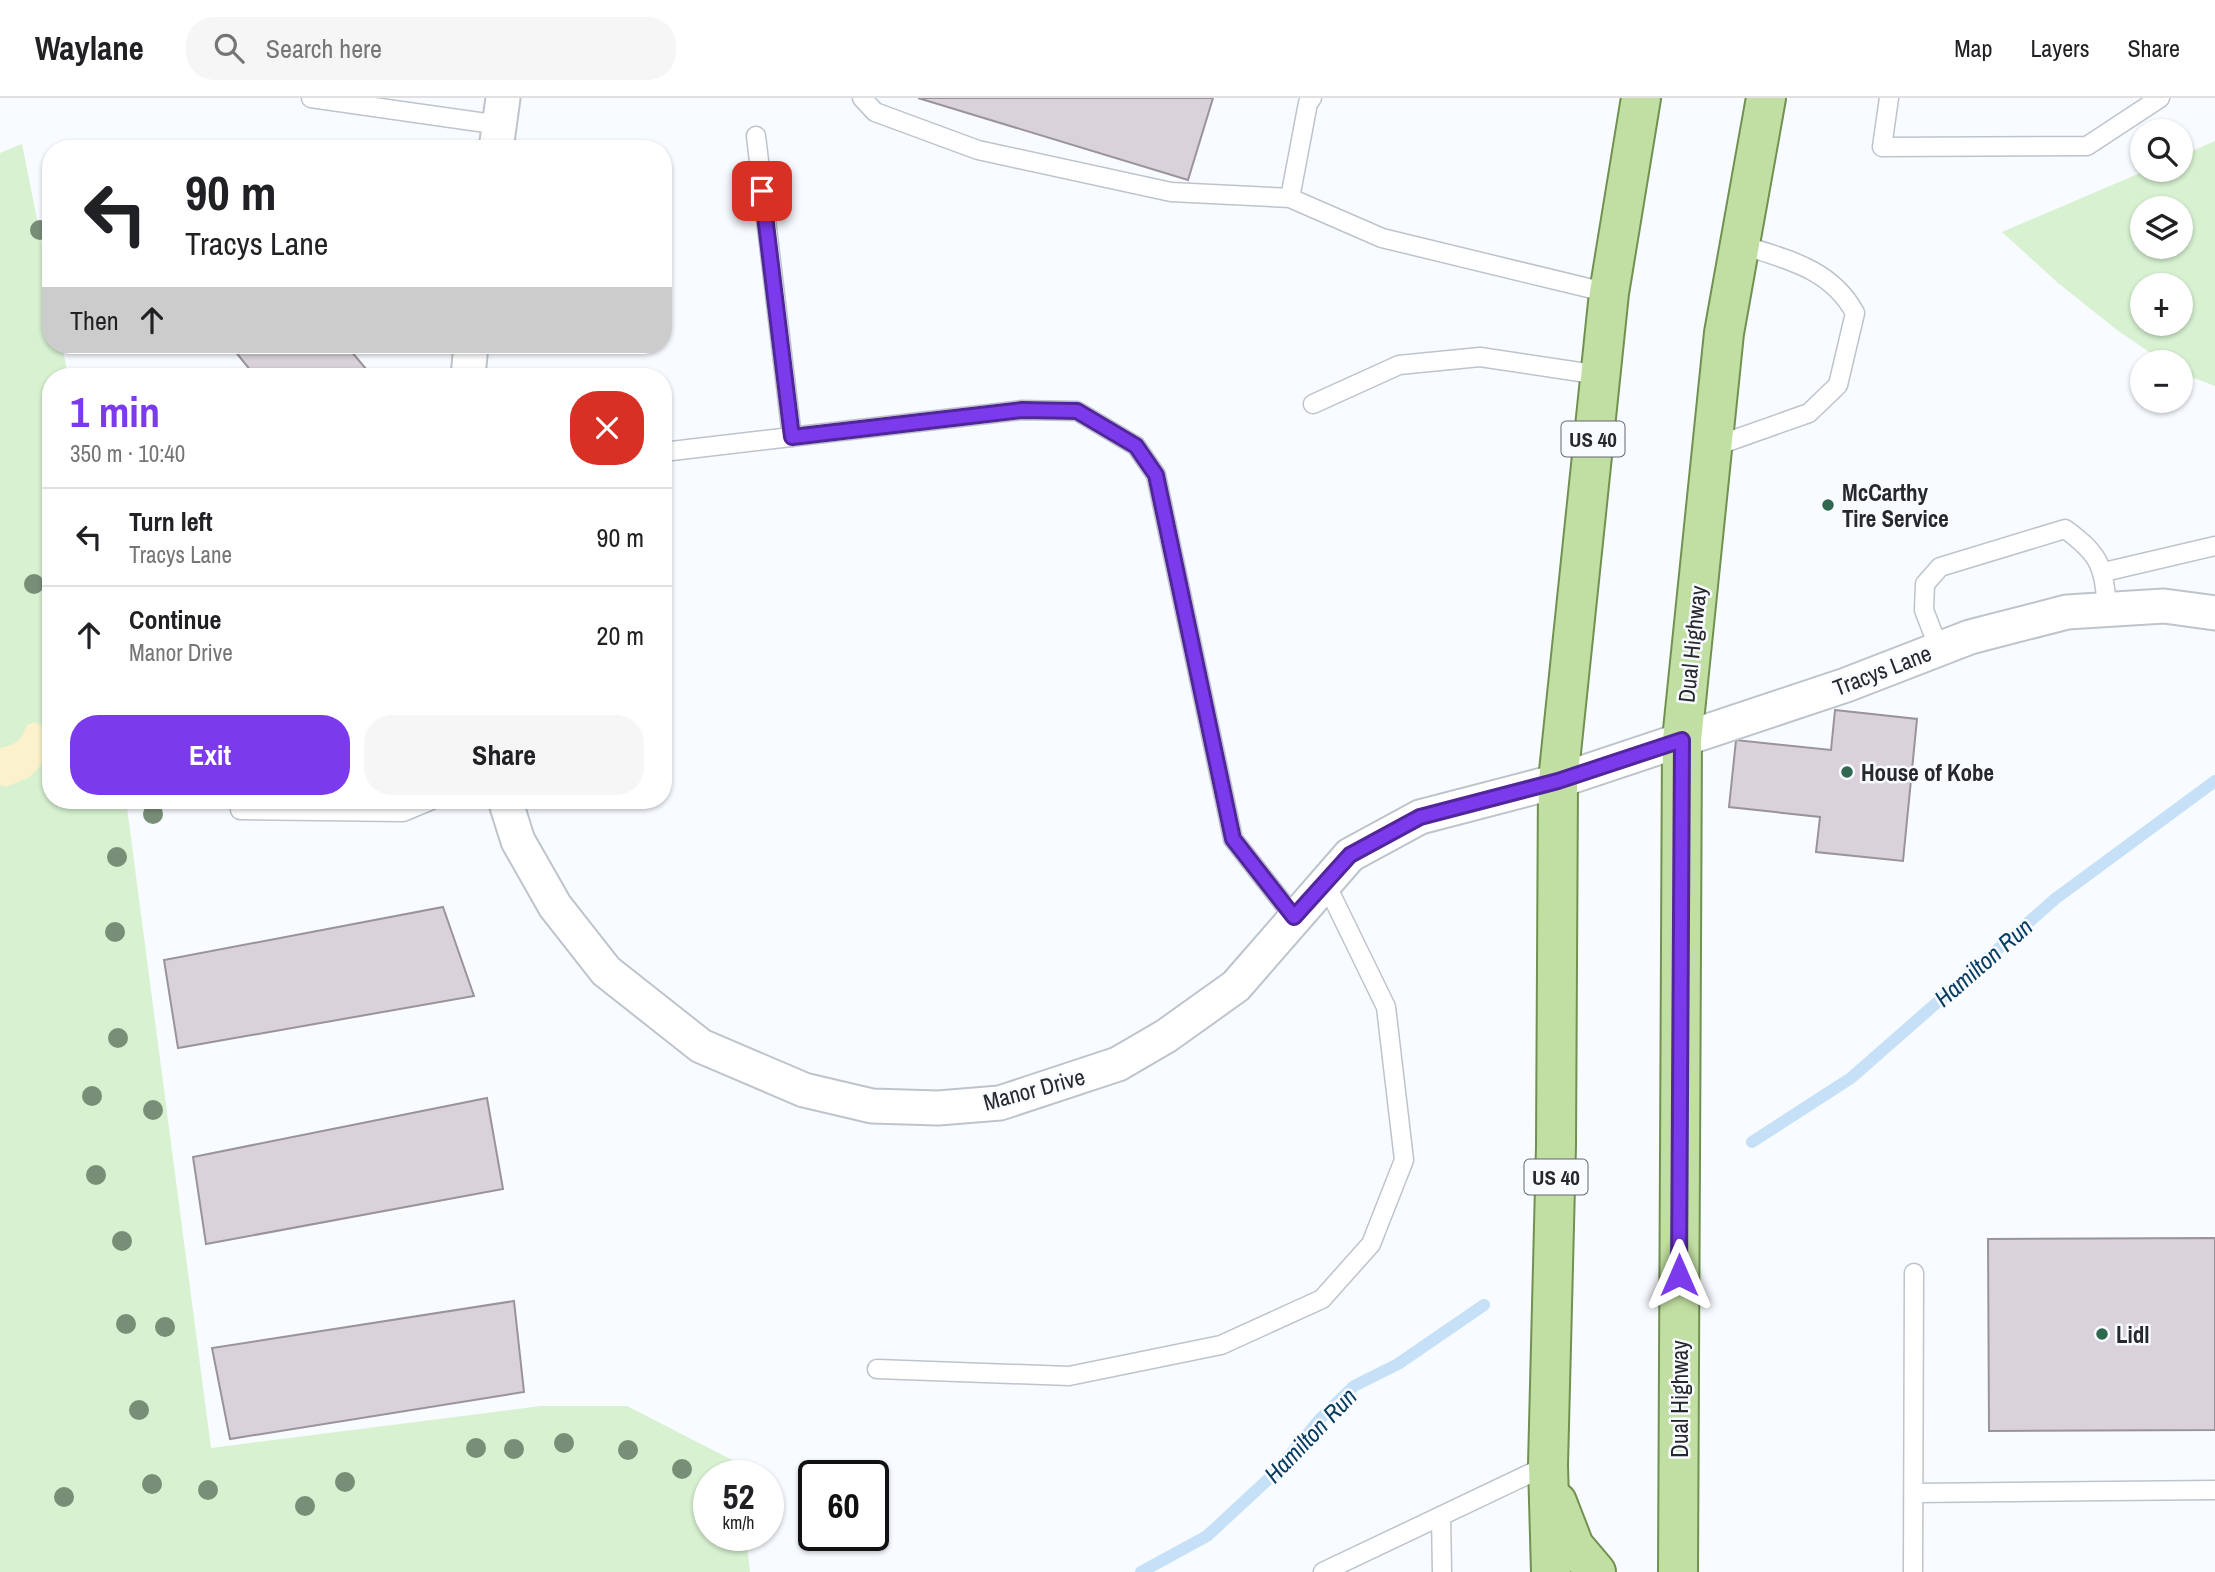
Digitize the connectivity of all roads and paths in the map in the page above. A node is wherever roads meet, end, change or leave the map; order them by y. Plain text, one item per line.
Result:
1 (311, 98) edge
2 (862, 98) edge
3 (1312, 98) edge
4 (1641, 98) edge
5 (1766, 98) edge
6 (1889, 98) edge
7 (2160, 98) edge
8 (500, 124) edge
9 (756, 136) dead end
10 (1290, 198) junction
11 (1740, 244) junction
12 (1609, 293) junction
13 (1600, 374) junction
14 (1314, 404) dead end
15 (792, 437) junction
16 (1713, 447) junction
17 (672, 451) edge
18 (2215, 546) edge
19 (2104, 572) junction
20 (2107, 610) junction
21 (2215, 613) edge
22 (1940, 649) junction
23 (1682, 740) junction
24 (1558, 781) junction
25 (412, 809) edge
26 (508, 809) edge
27 (240, 810) dead end
28 (1326, 884) junction
29 (1294, 917) junction
30 (1914, 1273) dead end
31 (877, 1368) dead end
32 (1549, 1475) junction
33 (2215, 1490) edge
34 (1914, 1493) junction
35 (1441, 1516) junction
36 (1323, 1572) edge
37 (1442, 1572) edge
38 (1551, 1572) edge
39 (1596, 1572) edge
40 (1678, 1572) edge
41 (1913, 1572) edge

1 - 8 lane
2 - 10 lane
3 - 10 lane
4 - 12 main road, US 40
5 - 11 main road, Dual Highway
6 - 7 lane
9 - 15 lane
10 - 12 lane
11 - 16 main road, Dual Highway
11 - 16 lane
12 - 13 main road, US 40
13 - 14 lane
13 - 24 main road, US 40
15 - 17 lane
15 - 29 lane
16 - 23 main road, Dual Highway
18 - 19 lane
19 - 20 lane
19 - 22 lane
20 - 21 street, Tracys Lane
20 - 22 street, Tracys Lane
22 - 23 street, Tracys Lane
23 - 24 street, Tracys Lane
23 - 40 main road, Dual Highway
24 - 28 street, Manor Drive
24 - 32 main road, US 40
25 - 27 lane
26 - 29 street, Manor Drive
28 - 29 street, Manor Drive
28 - 31 lane
30 - 34 lane
32 - 35 lane
32 - 38 main road, US 40
32 - 39 main road
33 - 34 lane
34 - 41 lane
35 - 36 lane
35 - 37 lane

